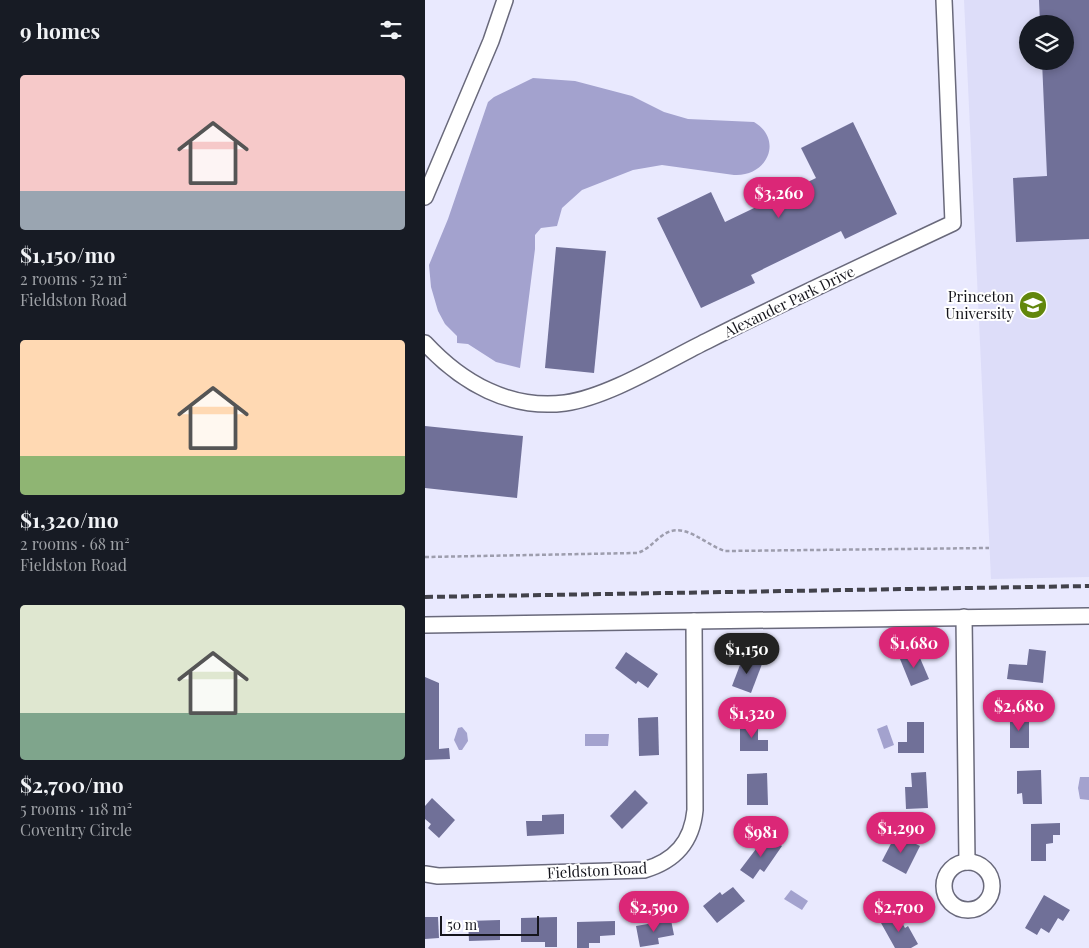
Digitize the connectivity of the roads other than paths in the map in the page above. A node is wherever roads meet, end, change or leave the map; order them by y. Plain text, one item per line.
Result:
1 (505, 0) edge
2 (944, 0) edge
3 (425, 197) edge
4 (425, 343) edge
5 (1089, 616) edge
6 (964, 617) junction
7 (694, 621) junction
8 (425, 625) edge
9 (967, 862) dead end
10 (425, 874) edge

1 - 3 street
2 - 4 street, Alexander Park Drive
5 - 6 street
6 - 7 street
6 - 9 street
7 - 8 street
7 - 10 street, Fieldston Road

